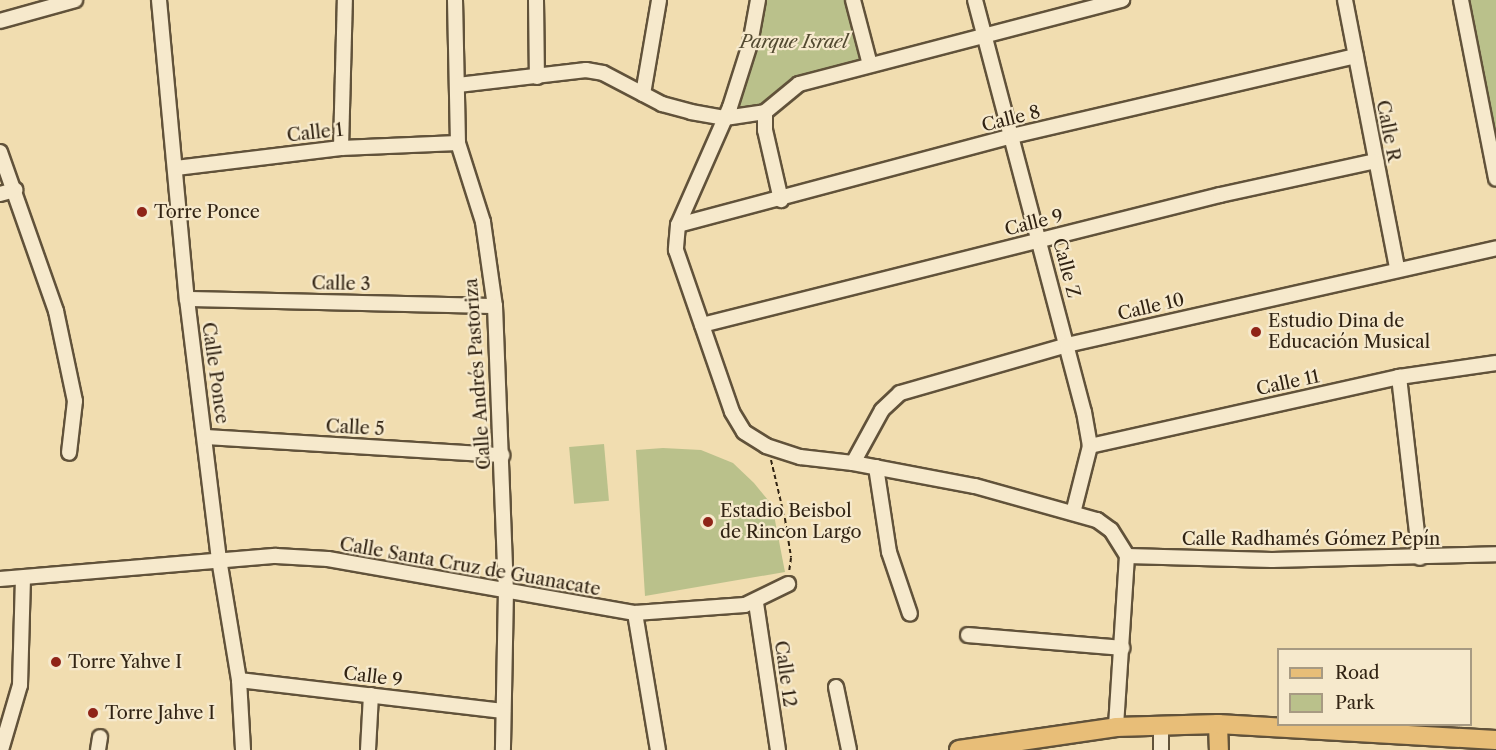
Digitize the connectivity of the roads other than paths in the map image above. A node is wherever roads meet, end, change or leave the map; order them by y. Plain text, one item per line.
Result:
1 (75, 0) edge
2 (159, 0) edge
3 (345, 0) edge
4 (454, 0) edge
5 (536, 0) edge
6 (659, 0) edge
7 (758, 0) edge
8 (853, 0) edge
9 (975, 0) edge
10 (1122, 0) edge
11 (1345, 0) edge
12 (1461, 0) edge
13 (0, 21) edge
14 (985, 36) junction
15 (1356, 56) junction
16 (870, 65) junction
17 (537, 76) junction
18 (458, 85) junction
19 (643, 94) junction
20 (765, 112) junction
21 (725, 118) junction
22 (1012, 136) junction
23 (458, 142) junction
24 (341, 148) junction
25 (0, 152) edge
26 (1376, 161) junction
27 (176, 168) junction
28 (1496, 179) edge
29 (15, 190) junction
30 (0, 194) edge
31 (781, 200) junction
32 (678, 225) junction
33 (1040, 240) junction
34 (1496, 248) edge
35 (1397, 268) junction
36 (187, 299) junction
37 (495, 306) junction
38 (702, 325) junction
39 (1067, 345) junction
40 (1496, 363) edge
41 (1399, 377) junction
42 (206, 437) junction
43 (1090, 446) junction
44 (69, 453) dead end
45 (502, 455) junction
46 (853, 463) junction
47 (876, 467) junction
48 (1073, 513) junction
49 (1496, 554) edge
50 (1126, 556) junction
51 (1420, 558) junction
52 (219, 559) junction
53 (0, 579) edge
54 (23, 579) junction
55 (788, 584) road end
56 (506, 590) junction
57 (756, 603) junction
58 (635, 613) junction
59 (910, 614) dead end
60 (968, 635) dead end
61 (1122, 648) junction
62 (239, 680) junction
63 (836, 687) dead end
64 (371, 695) junction
65 (503, 711) junction
66 (1218, 724) junction
67 (1161, 726) junction
68 (1116, 727) junction
69 (1496, 740) edge
70 (988, 747) edge
71 (1, 750) edge
72 (243, 750) edge
73 (368, 750) edge
74 (503, 750) edge
75 (658, 750) edge
76 (778, 750) edge
77 (849, 750) edge
78 (959, 750) edge
79 (1164, 750) edge
80 (1219, 750) edge

1 - 13 street
2 - 27 street, Calle Ponce
3 - 24 street
4 - 18 street, Calle Andrés Pastoriza
5 - 17 street
6 - 19 street
7 - 21 street
8 - 16 street
9 - 14 street, Calle Z
10 - 14 street
11 - 15 street, Calle R
12 - 28 street
14 - 16 street
14 - 22 street, Calle Z
15 - 22 street, Calle 8
15 - 26 street, Calle R
16 - 20 street
17 - 18 street
17 - 19 street
18 - 23 street, Calle Andrés Pastoriza
19 - 21 street
20 - 21 street
20 - 31 street
21 - 32 street
22 - 31 street, Calle 8
22 - 33 street, Calle Z
23 - 24 street, Calle 1
23 - 37 street, Calle Andrés Pastoriza
24 - 27 street, Calle 1
25 - 29 street
26 - 33 street, Calle 9
26 - 35 street, Calle R
27 - 36 street, Calle Ponce
29 - 30 street
29 - 44 street
31 - 32 street, Calle 8
32 - 38 street
33 - 38 street, Calle 9
33 - 39 street, Calle Z
34 - 35 street, Calle 10
35 - 39 street, Calle 10
36 - 37 street, Calle 3
36 - 42 street, Calle Ponce
37 - 45 street, Calle Andrés Pastoriza
38 - 46 street
39 - 43 street, Calle Z
39 - 46 street, Calle 10
40 - 41 street, Calle 11
41 - 43 street, Calle 11
41 - 51 street
42 - 45 street, Calle 5
42 - 52 street, Calle Ponce
43 - 48 street, Calle Z
45 - 56 street, Calle Andrés Pastoriza
46 - 47 street
47 - 48 street
47 - 59 street
48 - 50 street
49 - 51 street, Calle Radhamés Gómez Pepín
50 - 51 street, Calle Radhamés Gómez Pepín
50 - 61 street
52 - 54 street, Calle Santa Cruz de Guanacate
52 - 56 street, Calle Santa Cruz de Guanacate
52 - 62 street, Calle Ponce
53 - 54 street, Calle Santa Cruz de Guanacate
54 - 71 street
55 - 57 street, Calle Santa Cruz de Guanacate
56 - 58 street, Calle Santa Cruz de Guanacate
56 - 65 street, Calle Andrés Pastoriza
57 - 58 street, Calle Santa Cruz de Guanacate
57 - 76 street, Calle 12
58 - 75 street
60 - 61 street
61 - 68 street
62 - 64 street, Calle 9
62 - 72 street, Calle Ponce
63 - 77 street
64 - 65 street, Calle 9
64 - 73 street
65 - 74 street, Calle Andrés Pastoriza
66 - 67 main road
66 - 69 main road
66 - 80 main road
67 - 68 main road
67 - 79 street
68 - 70 main road
70 - 78 main road

